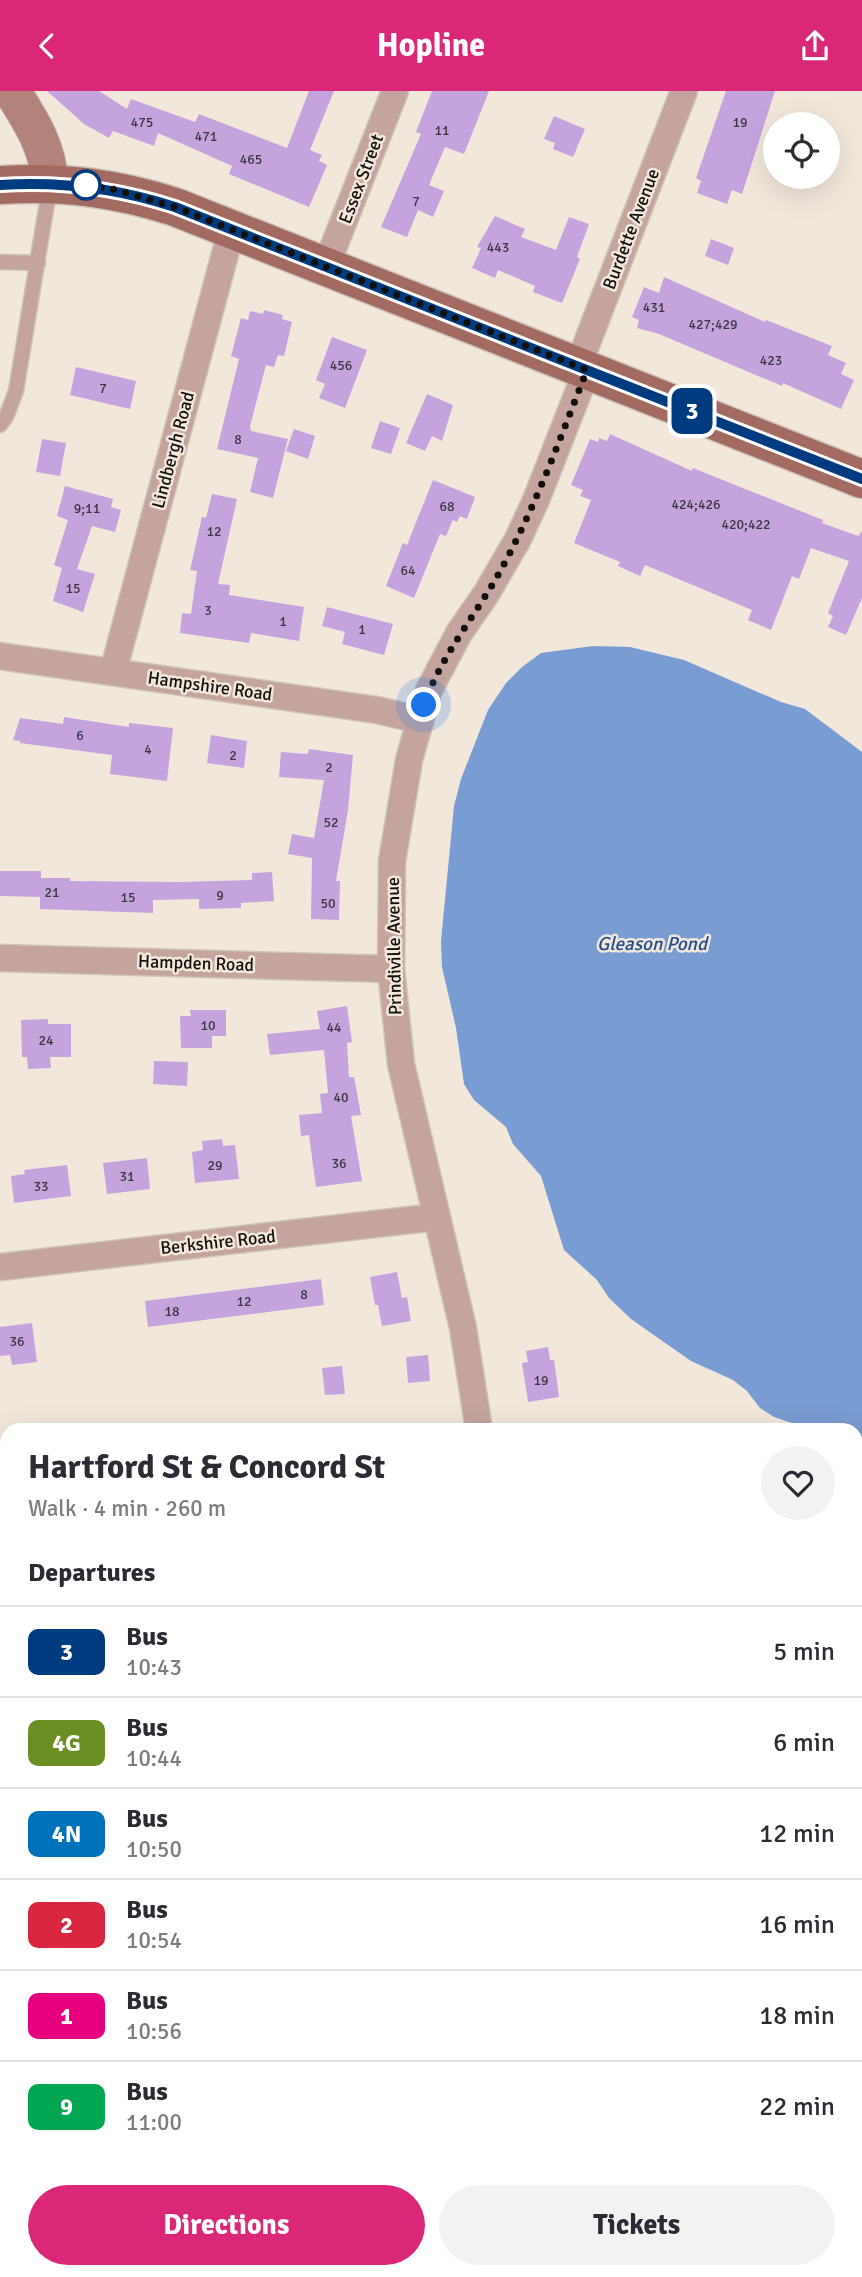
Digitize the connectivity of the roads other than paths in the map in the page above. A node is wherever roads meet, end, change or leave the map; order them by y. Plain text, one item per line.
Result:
1 (12, 91) edge
2 (395, 91) edge
3 (684, 91) edge
4 (50, 183) junction
5 (0, 185) edge
6 (232, 228) junction
7 (0, 263) edge
8 (38, 263) junction
9 (326, 266) junction
10 (582, 368) junction
11 (0, 425) edge
12 (862, 479) edge
13 (0, 656) edge
14 (113, 672) junction
15 (419, 720) junction
16 (0, 958) edge
17 (391, 969) junction
18 (436, 1217) junction
19 (0, 1267) edge
20 (478, 1423) edge

1 - 4 main road
2 - 9 street, Essex Street
3 - 10 street, Burdette Avenue
4 - 5 main road
4 - 6 main road
4 - 8 lane
6 - 9 main road
6 - 14 street, Lindbergh Road
7 - 8 lane
8 - 11 lane
9 - 10 main road
10 - 12 main road
10 - 15 street, Prindiville Avenue
13 - 14 street, Hampshire Road
14 - 15 street, Hampshire Road
15 - 17 street, Prindiville Avenue
16 - 17 street, Hampden Road
17 - 18 street, Prindiville Avenue
18 - 19 street, Berkshire Road
18 - 20 street, Prindiville Avenue

